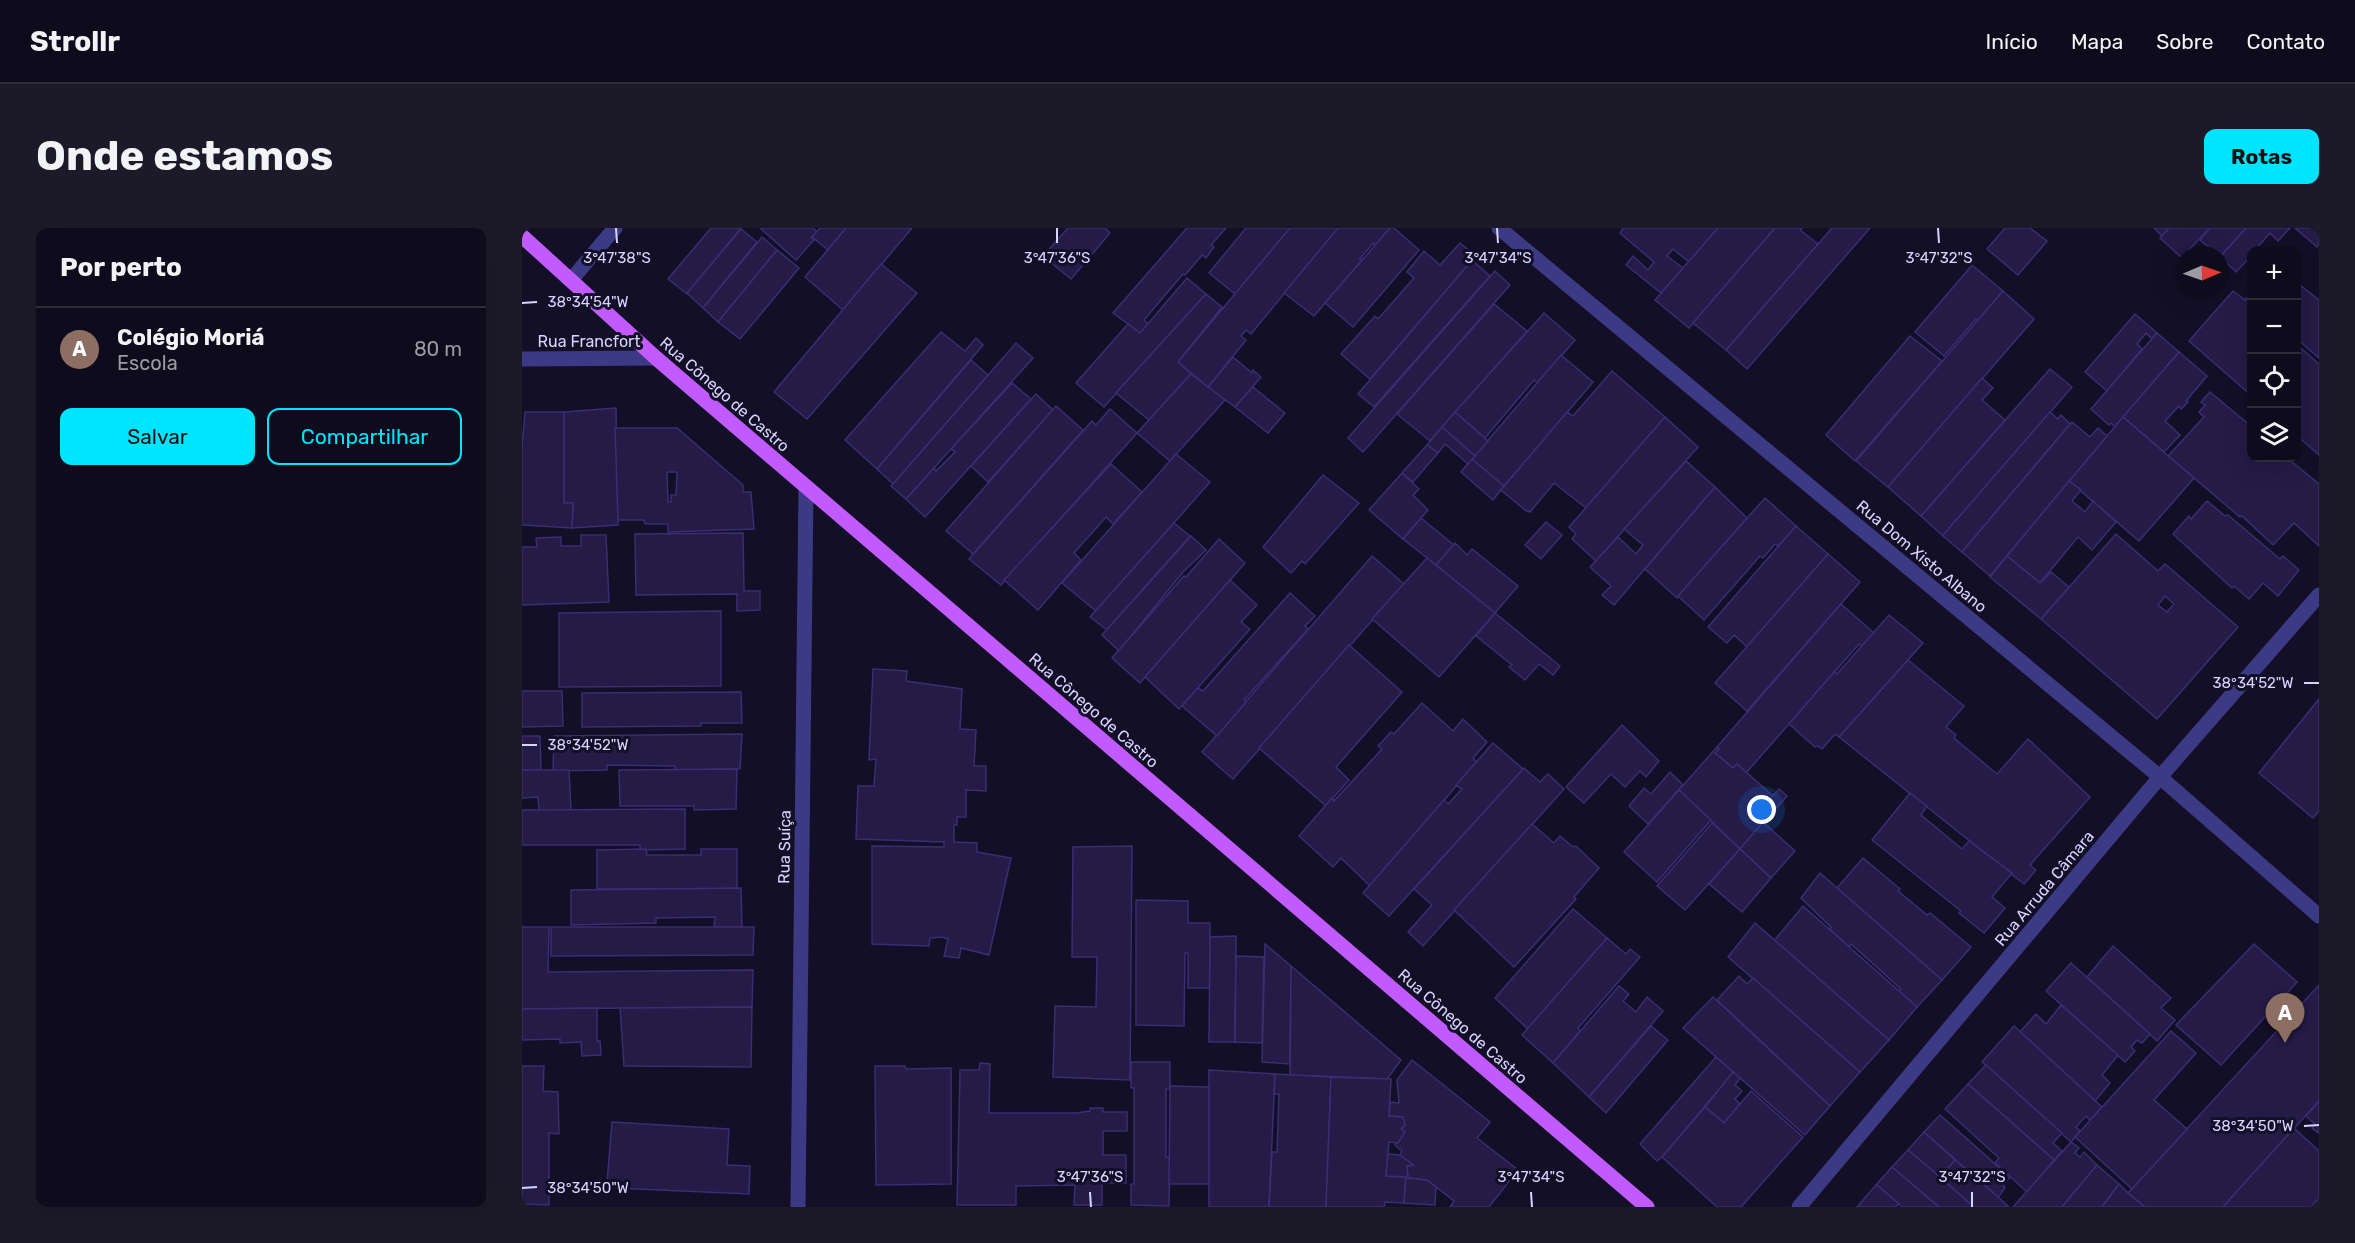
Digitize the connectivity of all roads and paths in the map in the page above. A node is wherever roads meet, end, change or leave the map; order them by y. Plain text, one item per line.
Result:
1 (615, 228) edge
2 (1499, 228) edge
3 (522, 236) edge
4 (572, 279) junction
5 (656, 358) junction
6 (522, 359) edge
7 (806, 487) junction
8 (2319, 596) edge
9 (2160, 777) junction
10 (2319, 916) edge
11 (798, 1207) edge
12 (1647, 1207) edge
13 (1799, 1207) edge

1 - 4 street
2 - 9 street, Rua Dom Xisto Albano
3 - 4 main road, Rua Cônego de Castro
4 - 5 main road, Rua Cônego de Castro
5 - 6 street, Rua Francfort
5 - 7 main road, Rua Cônego de Castro
7 - 11 street, Rua Suíça
7 - 12 main road, Rua Cônego de Castro
8 - 9 street, Rua Arruda Câmara
9 - 10 street, Rua Dom Xisto Albano
9 - 13 street, Rua Arruda Câmara

